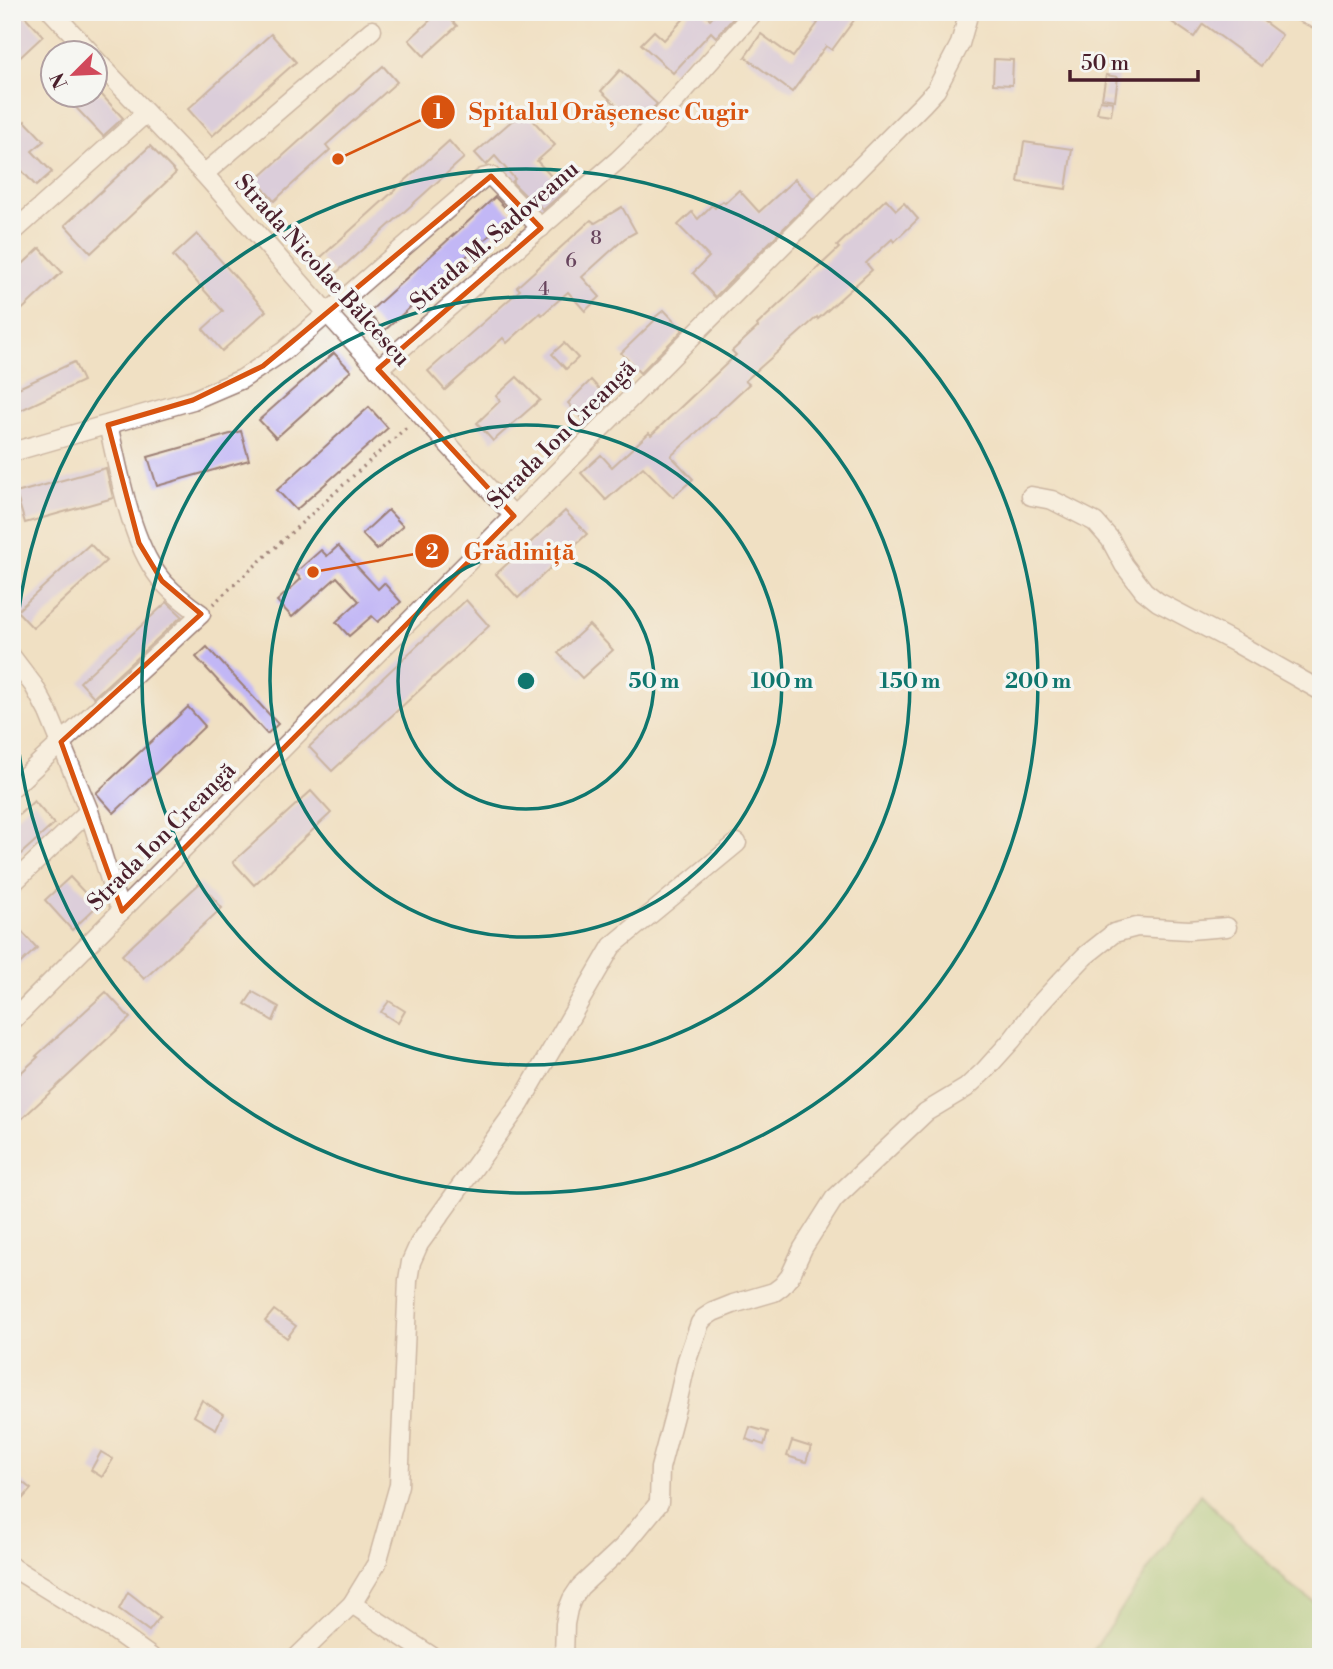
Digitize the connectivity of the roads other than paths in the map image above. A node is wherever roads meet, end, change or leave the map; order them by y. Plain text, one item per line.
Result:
1 (52, 12) edge
2 (754, 12) edge
3 (969, 12) edge
4 (1301, 12) edge
5 (1321, 21) edge
6 (372, 30) dead end
7 (77, 38) edge
8 (108, 73) edge
9 (146, 113) junction
10 (204, 174) junction
11 (541, 228) junction
12 (12, 233) edge
13 (328, 314) junction
14 (378, 369) junction
15 (108, 425) junction
16 (12, 452) edge
17 (1031, 496) dead end
18 (514, 516) junction
19 (12, 657) edge
20 (1321, 691) edge
21 (61, 742) junction
22 (12, 789) edge
23 (89, 811) junction
24 (737, 843) dead end
25 (12, 884) edge
26 (122, 911) junction
27 (1227, 928) dead end
28 (12, 1021) edge
29 (12, 1567) edge
30 (352, 1604) junction
31 (151, 1657) edge
32 (297, 1657) edge
33 (433, 1657) edge
34 (564, 1657) edge

1 - 7 street
2 - 11 street, Strada M. Sadoveanu
3 - 18 street, Strada Ion Creangă
4 - 5 street
6 - 10 street
8 - 9 street, Strada Nicolae Bălcescu
9 - 10 street, Strada Nicolae Bălcescu
9 - 12 street
10 - 13 street, Strada Nicolae Bălcescu
11 - 13 street
11 - 14 street, Strada M. Sadoveanu
13 - 14 street, Strada Nicolae Bălcescu
13 - 15 street
14 - 18 street, Strada Nicolae Bălcescu
15 - 16 street
15 - 21 street
17 - 20 street
18 - 26 street, Strada Ion Creangă
19 - 21 street
21 - 22 street
21 - 23 street
23 - 25 street
23 - 26 street
24 - 30 street
26 - 28 street, Strada Ion Creangă
27 - 34 street
29 - 31 street
30 - 32 street
30 - 33 street

